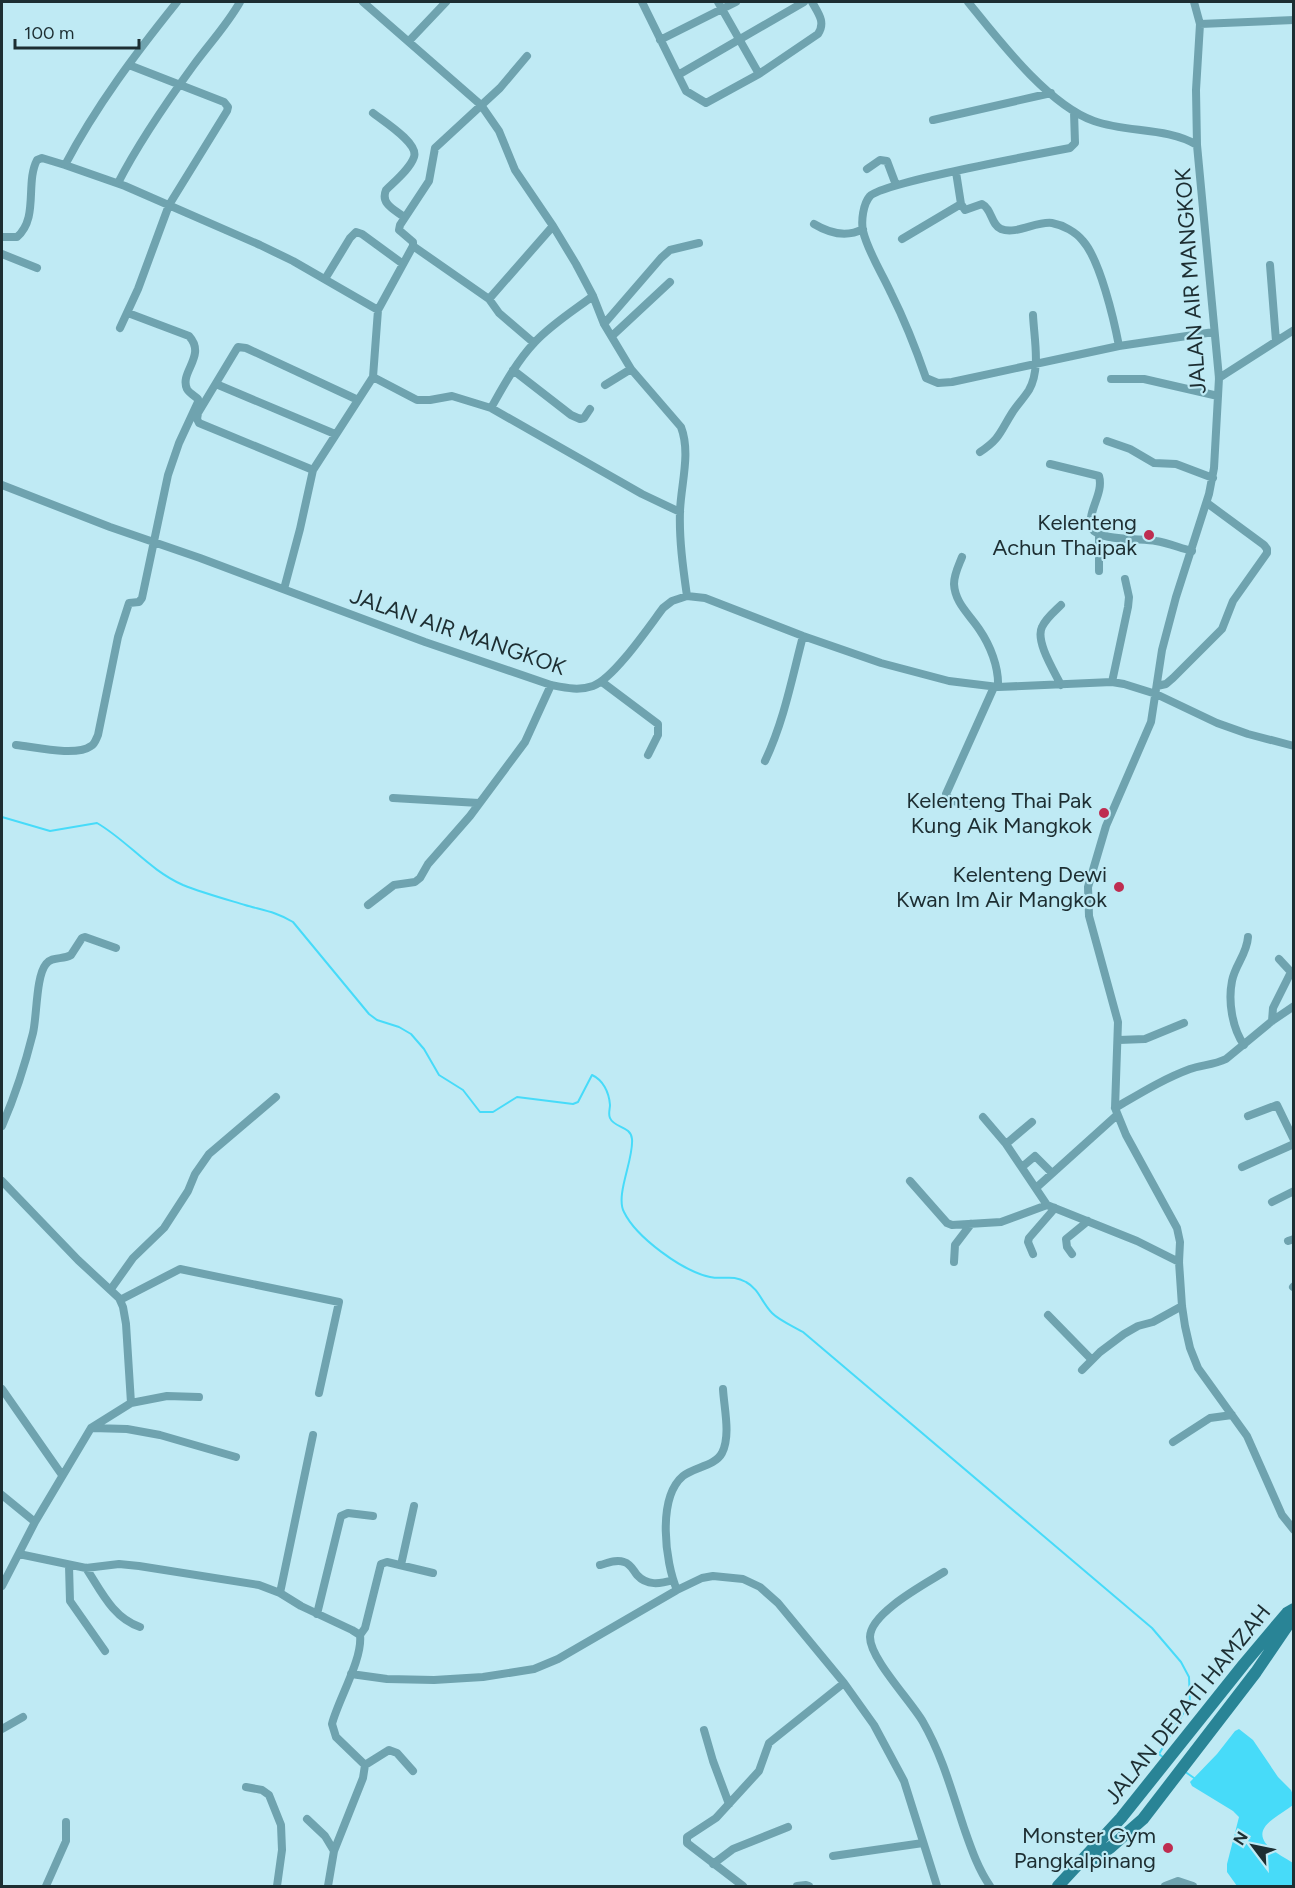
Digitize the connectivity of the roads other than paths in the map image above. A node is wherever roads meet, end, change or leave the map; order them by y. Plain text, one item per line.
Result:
1 (177, 2) edge
2 (240, 2) edge
3 (363, 2) edge
4 (446, 2) edge
5 (643, 2) edge
6 (736, 2) edge
7 (804, 2) edge
8 (812, 2) edge
9 (968, 2) edge
10 (1194, 2) edge
11 (720, 5) edge
12 (1293, 20) edge
13 (1200, 24) junction
14 (739, 39) junction
15 (660, 40) junction
16 (409, 41) junction
17 (527, 56) dead end
18 (129, 65) junction
19 (759, 74) junction
20 (678, 75) junction
21 (181, 84) junction
22 (1051, 93) junction
23 (481, 105) junction
24 (1074, 112) junction
25 (373, 113) dead end
26 (933, 120) dead end
27 (1197, 145) junction
28 (65, 165) junction
29 (867, 169) dead end
30 (956, 172) junction
31 (118, 183) junction
32 (896, 185) junction
33 (961, 204) junction
34 (169, 205) junction
35 (404, 217) junction
36 (814, 224) dead end
37 (553, 226) junction
38 (863, 229) junction
39 (2, 237) edge
40 (902, 239) dead end
41 (699, 243) dead end
42 (413, 246) junction
43 (2, 254) edge
44 (403, 264) junction
45 (1270, 265) dead end
46 (37, 268) dead end
47 (325, 279) junction
48 (670, 282) dead end
49 (593, 296) junction
50 (489, 299) junction
51 (378, 310) junction
52 (128, 313) junction
53 (1033, 315) dead end
54 (604, 324) junction
55 (120, 328) dead end
56 (1293, 330) edge
57 (1214, 332) junction
58 (612, 336) junction
59 (1276, 341) junction
60 (534, 343) junction
61 (1119, 346) junction
62 (1035, 364) junction
63 (631, 369) junction
64 (513, 370) junction
65 (373, 377) junction
66 (1219, 378) junction
67 (1111, 380) dead end
68 (216, 384) junction
69 (605, 385) dead end
70 (1218, 396) junction
71 (358, 400) junction
72 (491, 408) junction
73 (590, 409) dead end
74 (335, 434) junction
75 (1107, 441) dead end
76 (980, 452) dead end
77 (1050, 464) dead end
78 (313, 470) junction
79 (1213, 477) junction
80 (2, 485) edge
81 (1207, 503) junction
82 (680, 512) junction
83 (1099, 535) junction
84 (155, 543) junction
85 (1192, 551) junction
86 (962, 557) dead end
87 (1099, 571) dead end
88 (1125, 579) dead end
89 (284, 589) junction
90 (687, 596) junction
91 (1061, 605) dead end
92 (803, 636) junction
93 (1113, 681) junction
94 (602, 682) junction
95 (551, 685) junction
96 (1061, 685) junction
97 (996, 687) junction
98 (1157, 690) junction
99 (16, 745) dead end
100 (1293, 746) edge
101 (648, 755) dead end
102 (765, 761) dead end
103 (393, 798) dead end
104 (479, 803) junction
105 (970, 806) dead end
106 (368, 905) dead end
107 (1248, 937) dead end
108 (116, 948) dead end
109 (1279, 959) dead end
110 (1293, 1006) edge
111 (1272, 1021) junction
112 (1184, 1023) dead end
113 (1119, 1040) junction
114 (1244, 1045) junction
115 (276, 1097) dead end
116 (1116, 1112) junction
117 (1248, 1116) dead end
118 (983, 1117) dead end
119 (1032, 1122) dead end
120 (2, 1126) edge
121 (1293, 1140) edge
122 (1006, 1144) junction
123 (1293, 1144) edge
124 (1022, 1167) junction
125 (1242, 1167) dead end
126 (1052, 1173) junction
127 (2, 1181) edge
128 (910, 1181) dead end
129 (1036, 1188) junction
130 (1293, 1191) edge
131 (1272, 1202) dead end
132 (1051, 1206) junction
133 (1088, 1221) junction
134 (972, 1223) junction
135 (1033, 1254) dead end
136 (1072, 1254) dead end
137 (954, 1262) dead end
138 (1179, 1262) junction
139 (111, 1289) junction
140 (120, 1300) junction
141 (1182, 1306) junction
142 (1048, 1315) dead end
143 (1092, 1360) junction
144 (1082, 1370) dead end
145 (2, 1389) edge
146 (723, 1389) dead end
147 (319, 1393) dead end
148 (199, 1397) dead end
149 (131, 1403) junction
150 (1232, 1415) junction
151 (91, 1428) junction
152 (313, 1434) dead end
153 (1173, 1442) dead end
154 (236, 1457) dead end
155 (62, 1475) junction
156 (2, 1495) edge
157 (414, 1506) dead end
158 (373, 1516) dead end
159 (35, 1522) junction
160 (1293, 1530) edge
161 (19, 1554) junction
162 (401, 1565) junction
163 (600, 1565) dead end
164 (69, 1566) junction
165 (86, 1568) junction
166 (944, 1572) dead end
167 (433, 1573) dead end
168 (673, 1580) junction
169 (2, 1586) edge
170 (678, 1590) junction
171 (280, 1593) junction
172 (317, 1614) junction
173 (1292, 1615) edge
174 (140, 1627) dead end
175 (360, 1635) junction
176 (105, 1651) dead end
177 (351, 1674) junction
178 (844, 1683) junction
179 (23, 1717) dead end
180 (2, 1729) edge
181 (704, 1730) dead end
182 (364, 1765) junction
183 (413, 1771) dead end
184 (246, 1787) dead end
185 (729, 1804) junction
186 (307, 1819) dead end
187 (66, 1822) dead end
188 (788, 1827) dead end
189 (923, 1842) junction
190 (334, 1851) junction
191 (833, 1856) dead end
192 (713, 1864) junction
193 (1062, 1883) edge
194 (46, 1887) edge
195 (277, 1887) edge
196 (328, 1887) edge
197 (743, 1887) edge
198 (796, 1887) edge
199 (809, 1887) edge
200 (937, 1887) edge
201 (990, 1887) edge
202 (1165, 1887) edge
203 (1193, 1887) edge

1 - 18 street
2 - 21 street
3 - 16 street
4 - 16 street
5 - 15 street
6 - 11 street
7 - 14 street
8 - 19 street
9 - 22 street, JALAN AIR MANGKOK
10 - 13 street, JALAN AIR MANGKOK
11 - 14 street
11 - 15 street
12 - 13 street
13 - 27 street, JALAN AIR MANGKOK
14 - 19 street
14 - 20 street
15 - 20 street
16 - 23 street
17 - 23 street
18 - 21 street
18 - 28 street
19 - 20 street
21 - 31 street
21 - 34 street
22 - 24 street, JALAN AIR MANGKOK
22 - 26 street
23 - 35 street
23 - 37 street
24 - 27 street, JALAN AIR MANGKOK
24 - 30 street
25 - 35 street
27 - 57 street, JALAN AIR MANGKOK
28 - 31 street
28 - 39 street
29 - 32 street
30 - 32 street
30 - 33 street
31 - 34 street
32 - 38 street
33 - 40 street
33 - 61 street
34 - 47 street
34 - 52 street
35 - 42 street
36 - 38 street
37 - 49 street
37 - 50 street
38 - 62 street
41 - 54 street
42 - 44 street
42 - 50 street
43 - 46 street
44 - 47 street
44 - 51 street
45 - 59 street
47 - 51 street
48 - 58 street
49 - 54 street
49 - 60 street
50 - 60 street
51 - 65 street
52 - 55 street
52 - 84 street
53 - 62 street
54 - 58 street
56 - 59 street
57 - 61 street
57 - 66 street, JALAN AIR MANGKOK
58 - 63 street
59 - 66 street
60 - 64 street
61 - 62 street
62 - 76 street
63 - 69 street
63 - 82 street
64 - 72 street
64 - 73 street
65 - 71 street
65 - 72 street
66 - 70 street, JALAN AIR MANGKOK
67 - 70 street
68 - 71 street
68 - 74 street
68 - 78 street
70 - 79 street, JALAN AIR MANGKOK
71 - 74 street
72 - 82 street
74 - 78 street
75 - 79 street
77 - 83 street
78 - 89 street
79 - 81 street, JALAN AIR MANGKOK
80 - 84 street, JALAN AIR MANGKOK
81 - 85 street, JALAN AIR MANGKOK
81 - 98 street
82 - 90 street
83 - 85 street
83 - 87 street
84 - 89 street, JALAN AIR MANGKOK
84 - 99 street
85 - 98 street, JALAN AIR MANGKOK
86 - 97 street
88 - 93 street
89 - 95 street, JALAN AIR MANGKOK
90 - 92 street
90 - 94 street
91 - 96 street
92 - 97 street
92 - 102 street
93 - 96 street
93 - 98 street
94 - 95 street, JALAN AIR MANGKOK
94 - 101 street
95 - 104 street
96 - 97 street
97 - 105 street
98 - 100 street
98 - 113 street, JALAN AIR MANGKOK
103 - 104 street
104 - 106 street
107 - 114 street
108 - 120 street
109 - 111 street
110 - 111 street
111 - 114 street
112 - 113 street
113 - 116 street, JALAN AIR MANGKOK
114 - 116 street
115 - 139 street
116 - 126 street
116 - 138 street
117 - 121 street
118 - 122 street
119 - 122 street
122 - 124 street
123 - 125 street
124 - 126 street
124 - 129 street
126 - 129 street
127 - 139 street
128 - 134 street
129 - 132 street
130 - 131 street
132 - 133 street
132 - 134 street
132 - 135 street
133 - 136 street
133 - 138 street
134 - 137 street
138 - 141 street
139 - 140 street
140 - 147 street
140 - 149 street
141 - 143 street
141 - 150 street
142 - 143 street
143 - 144 street
145 - 155 street
146 - 168 street
148 - 149 street
149 - 151 street
150 - 153 street
150 - 160 street
151 - 154 street
151 - 155 street
152 - 171 street
155 - 159 street
156 - 159 street
157 - 162 street
158 - 172 street
159 - 161 street
161 - 164 street
161 - 169 street
162 - 167 street
162 - 175 street
163 - 168 street
164 - 165 street
164 - 176 street
165 - 171 street
165 - 174 street
166 - 201 street
168 - 170 street
170 - 177 street
170 - 178 street
171 - 172 street
172 - 175 street
173 - 193 main road, JALAN DEPATI HAMZAH
173 - 193 main road, JALAN DEPATI HAMZAH
175 - 177 street
177 - 182 street
178 - 185 street
178 - 189 street
179 - 180 street
181 - 185 street
182 - 183 street
182 - 190 street
184 - 195 street
185 - 192 street
186 - 190 street
187 - 194 street
188 - 192 street
189 - 191 street
189 - 200 street
190 - 196 street
192 - 197 street
198 - 199 street
202 - 203 street

